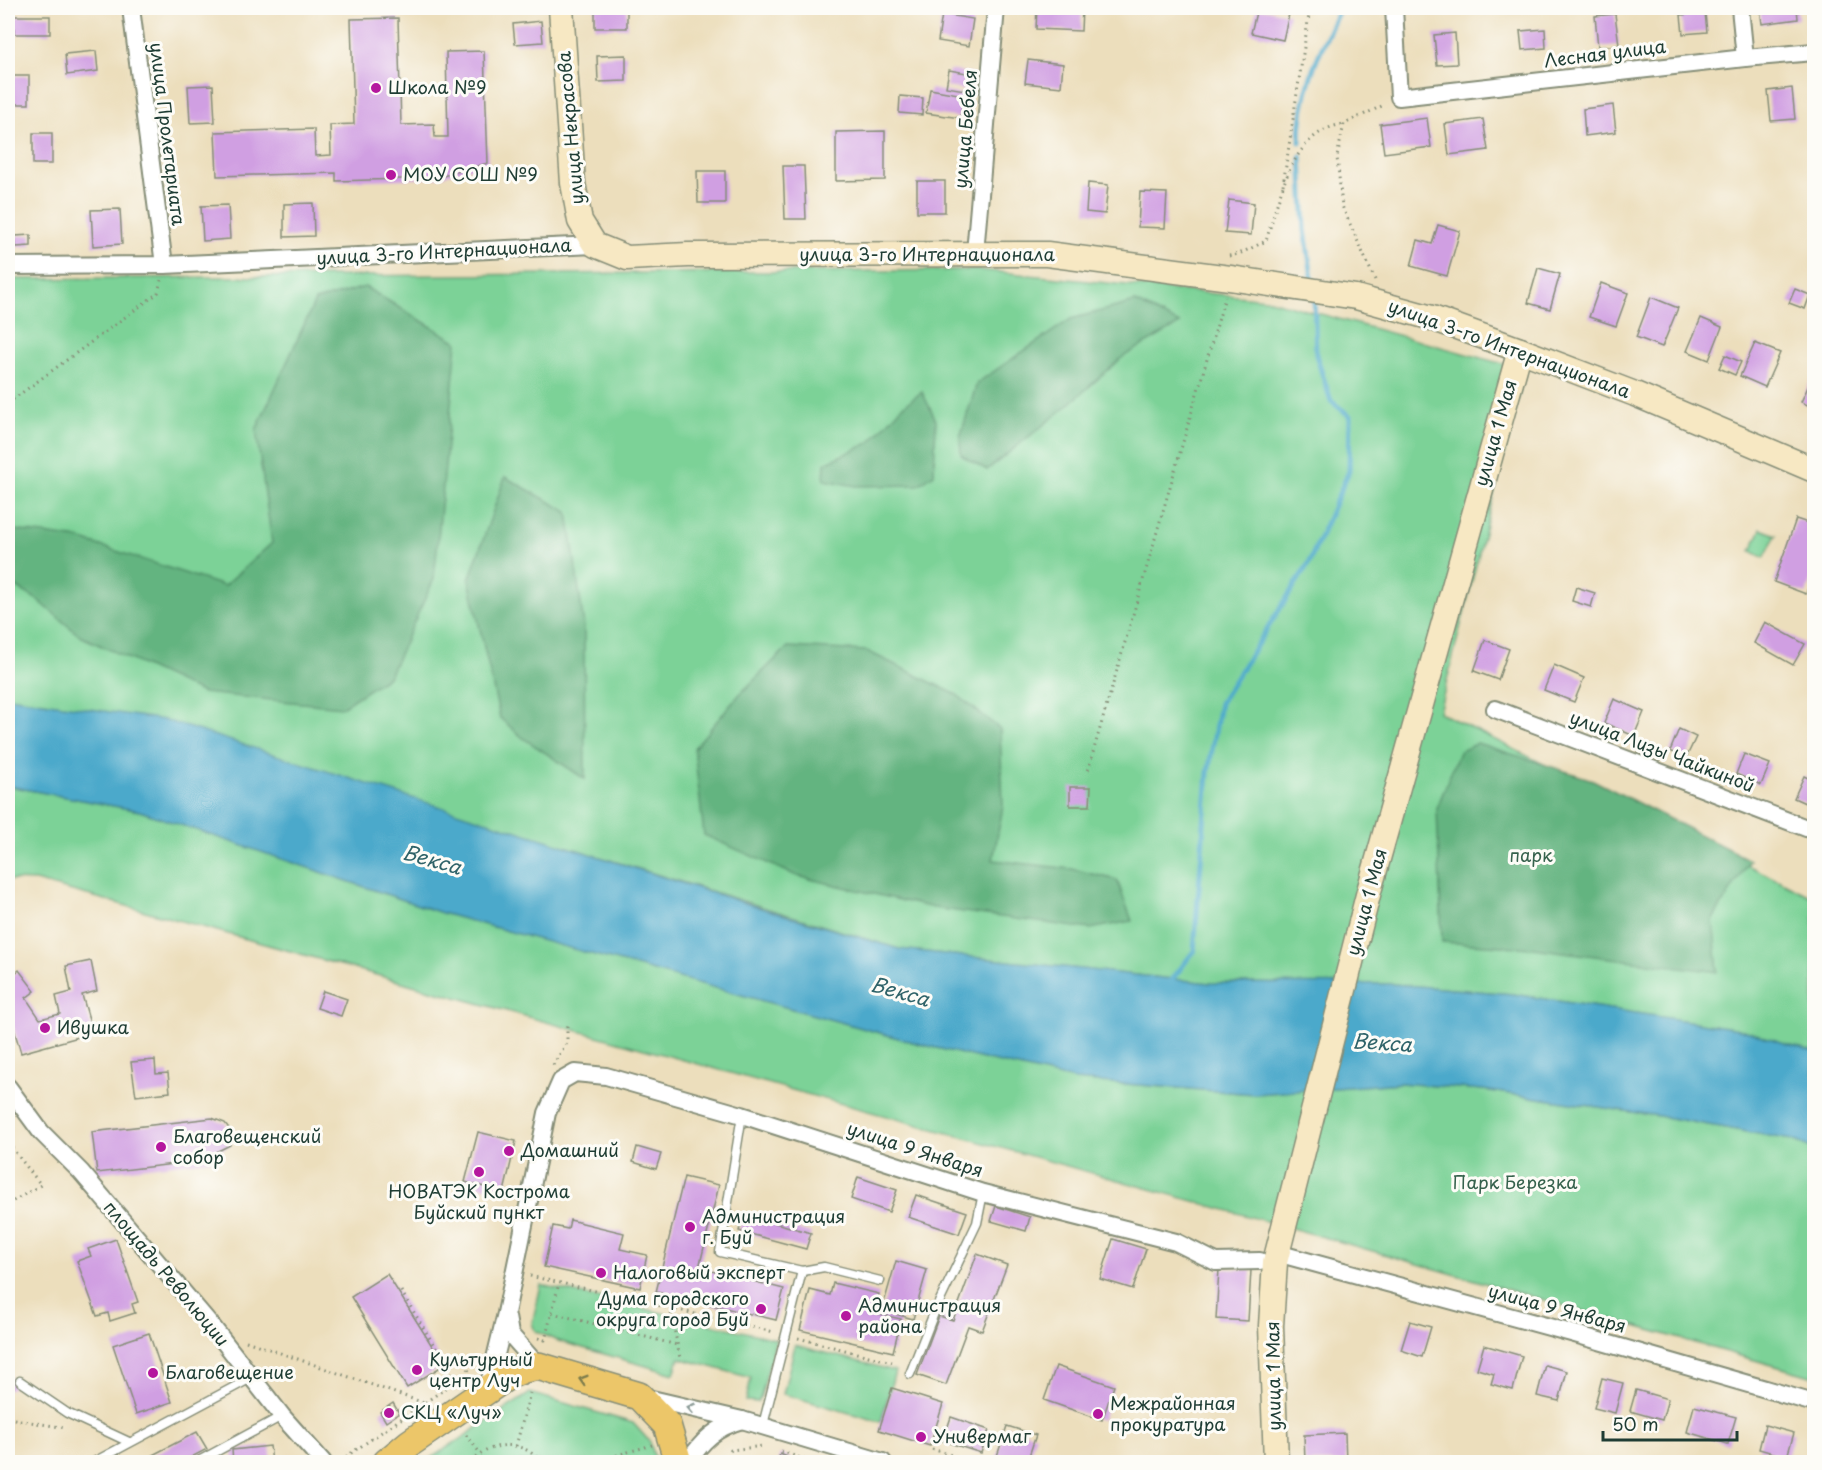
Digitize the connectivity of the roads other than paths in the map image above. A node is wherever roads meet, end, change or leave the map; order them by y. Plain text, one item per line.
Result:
1 (131, 8) edge
2 (561, 8) edge
3 (996, 8) edge
4 (1394, 8) edge
5 (1740, 8) edge
6 (1815, 52) edge
7 (1745, 58) junction
8 (596, 245) junction
9 (975, 253) junction
10 (164, 265) junction
11 (8, 266) edge
12 (1520, 350) junction
13 (1815, 470) edge
14 (1495, 709) dead end
15 (1815, 831) edge
16 (8, 1087) edge
17 (742, 1115) junction
18 (983, 1193) junction
19 (1288, 1256) dead end
20 (1260, 1261) dead end
21 (802, 1271) junction
22 (880, 1281) dead end
23 (506, 1313) junction
24 (538, 1366) junction
25 (910, 1374) dead end
26 (251, 1378) junction
27 (20, 1381) dead end
28 (480, 1395) junction
29 (639, 1396) junction
30 (1815, 1403) edge
31 (282, 1416) junction
32 (742, 1420) junction
33 (763, 1425) junction
34 (129, 1442) junction
35 (213, 1458) edge
36 (94, 1462) edge
37 (197, 1462) edge
38 (323, 1462) edge
39 (387, 1462) edge
40 (678, 1462) edge
41 (688, 1462) edge
42 (883, 1462) edge
43 (1276, 1462) edge

1 - 10 street, улица Пролетариата
2 - 8 main road, улица Некрасова
3 - 9 street, улица Бебеля
4 - 7 street, Лесная улица
5 - 7 street
6 - 7 street, Лесная улица
8 - 9 main road, улица 3-го Интернационала
8 - 10 street, улица 3-го Интернационала
9 - 12 main road, улица 3-го Интернационала
10 - 11 street, улица 3-го Интернационала
12 - 13 main road, улица 3-го Интернационала
12 - 43 main road, улица 1 Мая
14 - 15 street, улица Лизы Чайкиной
16 - 26 street, площадь Революции
17 - 18 street, улица 9 Января
17 - 21 lane
17 - 23 street, улица 9 Января
18 - 20 street, улица 9 Января
18 - 25 lane
19 - 30 street, улица 9 Января
21 - 22 lane
21 - 33 lane
23 - 24 street
23 - 28 street
24 - 28 main road
29 -> 24 main road
26 - 31 street, площадь Революции
26 - 34 lane
27 - 34 lane
28 - 39 main road
32 -> 29 street
29 - 40 main road
31 - 35 lane
31 - 38 street, площадь Революции
32 - 33 street
32 - 41 street
33 - 42 street
34 - 36 lane
35 - 37 lane

